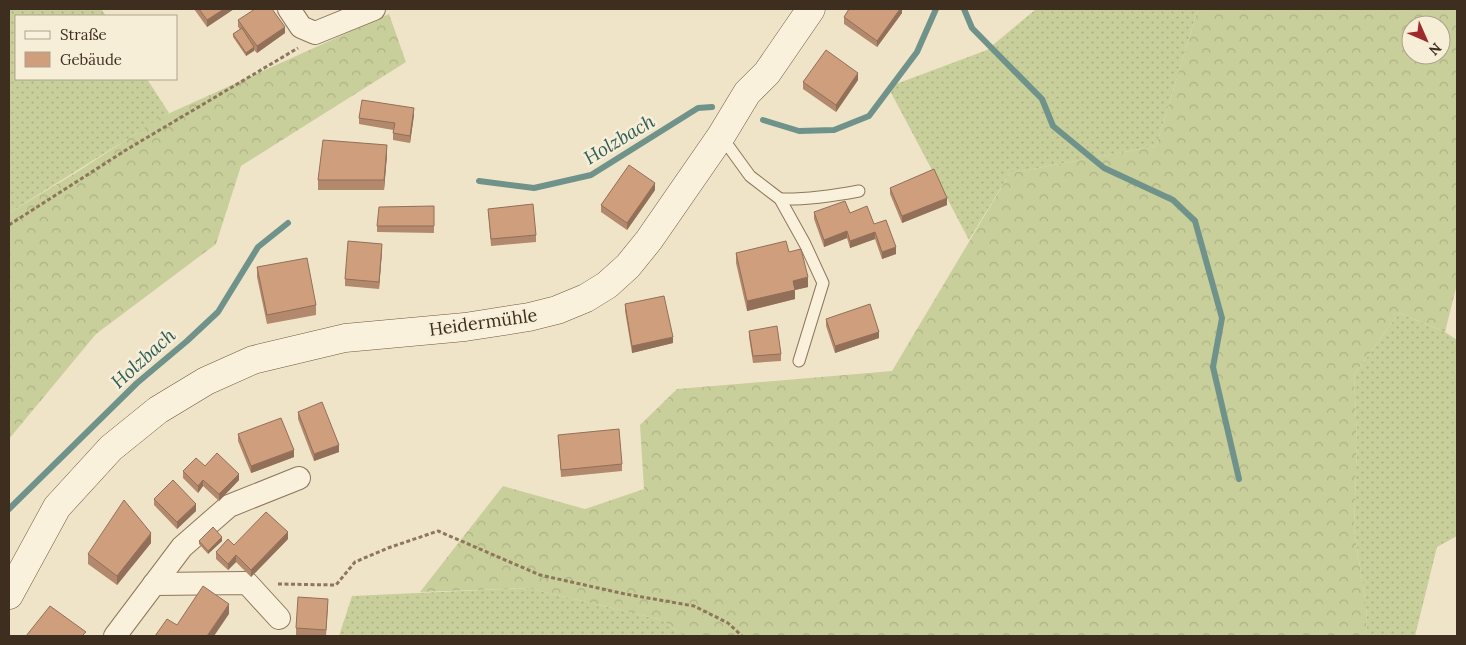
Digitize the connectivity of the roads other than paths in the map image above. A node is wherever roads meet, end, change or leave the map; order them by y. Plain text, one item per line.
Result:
1 (290, 9) edge
2 (374, 9) edge
3 (811, 9) edge
4 (720, 136) junction
5 (859, 191) dead end
6 (780, 199) junction
7 (798, 361) dead end
8 (299, 478) dead end
9 (154, 584) junction
10 (9, 594) edge
11 (279, 618) dead end
12 (115, 636) edge

1 - 2 street
3 - 4 street, Heidermühle
4 - 6 lane
4 - 10 street, Heidermühle
5 - 6 lane
6 - 7 lane
8 - 9 street
9 - 11 street
9 - 12 street

